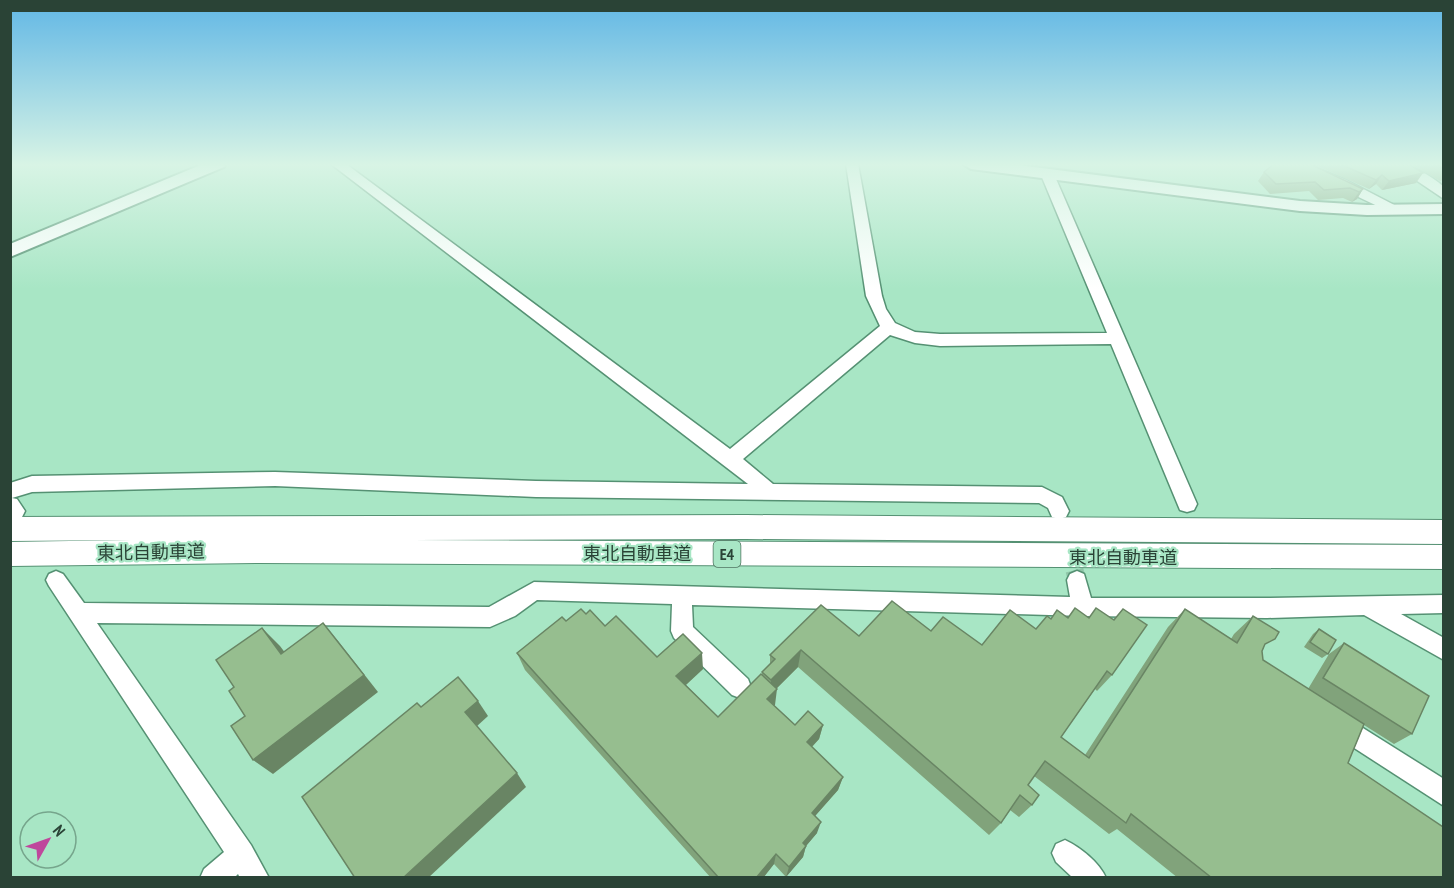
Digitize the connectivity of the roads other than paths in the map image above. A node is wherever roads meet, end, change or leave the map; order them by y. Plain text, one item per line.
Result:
1 (119, 205) edge
2 (392, 205) edge
3 (859, 205) edge
4 (1061, 205) edge
5 (1288, 205) edge
6 (1388, 205) edge
7 (1395, 209) junction
8 (1443, 209) edge
9 (10, 251) edge
10 (888, 327) junction
11 (1116, 338) junction
12 (730, 459) junction
13 (10, 491) edge
14 (770, 493) junction
15 (1187, 504) dead end
16 (1059, 511) tunnel mouth
17 (12, 515) edge
18 (1443, 532) edge
19 (10, 554) edge
20 (1443, 557) edge
21 (56, 580) dead end
22 (1077, 580) tunnel mouth
23 (682, 594) junction
24 (1443, 604) edge
25 (1368, 606) junction
26 (1083, 607) junction
27 (78, 613) junction
28 (1443, 650) edge
29 (740, 687) dead end
30 (1325, 715) edge
31 (1443, 794) edge
32 (1065, 853) dead end
33 (242, 854) junction
34 (213, 878) edge
35 (256, 878) edge
36 (1093, 878) edge

1 - 9 main road
2 - 12 street
3 - 10 street
4 - 11 street
5 - 7 main road
6 - 7 street
7 - 8 main road
10 - 11 street
10 - 12 street
11 - 15 street
12 - 14 street
13 - 14 street
14 - 16 street
17 - 18 highway, 東北自動車道 / E4
19 - 20 highway, 東北自動車道 / E4
21 - 27 street
22 - 26 street
23 - 26 street
23 - 27 street
23 - 29 street
24 - 25 street
25 - 26 street
25 - 28 street
27 - 33 street
30 - 31 street
32 - 36 street
33 - 34 street
33 - 35 street

